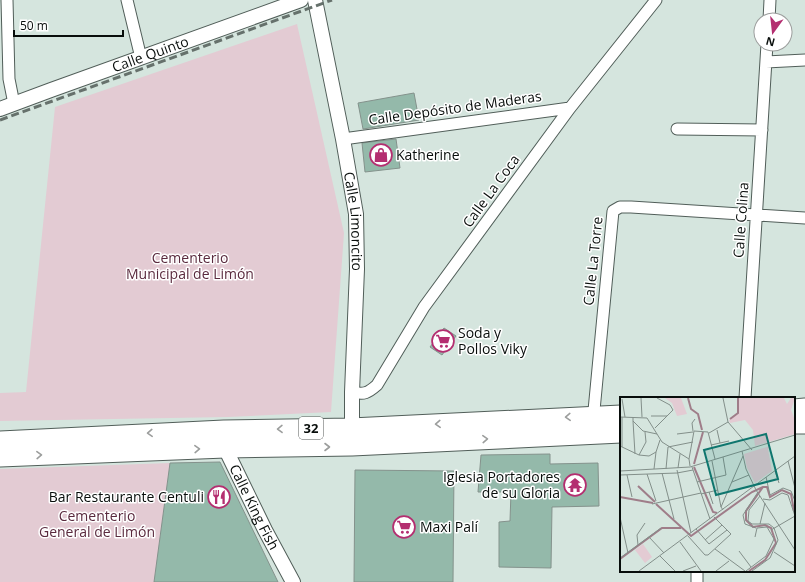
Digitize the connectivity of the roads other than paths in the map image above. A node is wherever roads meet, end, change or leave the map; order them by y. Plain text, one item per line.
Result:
1 (7, 0) edge
2 (127, 0) edge
3 (301, 0) edge
4 (315, 0) edge
5 (656, 0) edge
6 (770, 0) edge
7 (769, 12) edge
8 (767, 52) edge
9 (141, 58) junction
10 (805, 60) edge
11 (766, 62) junction
12 (14, 104) junction
13 (570, 108) junction
14 (0, 109) edge
15 (677, 129) dead end
16 (762, 130) junction
17 (343, 139) junction
18 (756, 215) junction
19 (805, 218) edge
20 (352, 392) junction
21 (745, 397) edge
22 (805, 408) edge
23 (795, 409) edge
24 (620, 415) edge
25 (594, 425) junction
26 (351, 428) junction
27 (620, 433) edge
28 (224, 439) junction
29 (0, 441) edge
30 (352, 446) junction
31 (0, 457) edge
32 (697, 572) edge
33 (293, 582) edge
34 (696, 582) edge

1 - 12 street
2 - 9 street
3 - 9 street, Calle Quinto
4 - 17 street, Calle Limoncito
5 - 13 street, Calle La Coca
6 - 7 street
8 - 11 street, Calle Colina
9 - 12 street, Calle Quinto
10 - 11 street
11 - 16 street, Calle Colina
12 - 14 street, Calle Quinto
13 - 17 street, Calle Depósito de Maderas
13 - 20 street, Calle La Coca
15 - 16 street
16 - 18 street, Calle Colina
17 - 20 street, Calle Limoncito
18 - 19 street, Calle La Torre
18 - 21 street, Calle Colina
18 - 25 street, Calle La Torre
20 - 26 street, Calle Limoncito
22 - 23 highway
24 - 25 highway, 32
25 -> 26 highway, 32
25 - 27 highway, 32
30 -> 25 highway, 32
26 -> 28 highway, 32
26 - 30 street, Calle Limoncito
28 -> 29 highway, 32
28 -> 30 highway, 32
31 -> 28 highway, 32
28 - 33 street, Calle King Fish
32 - 34 street

